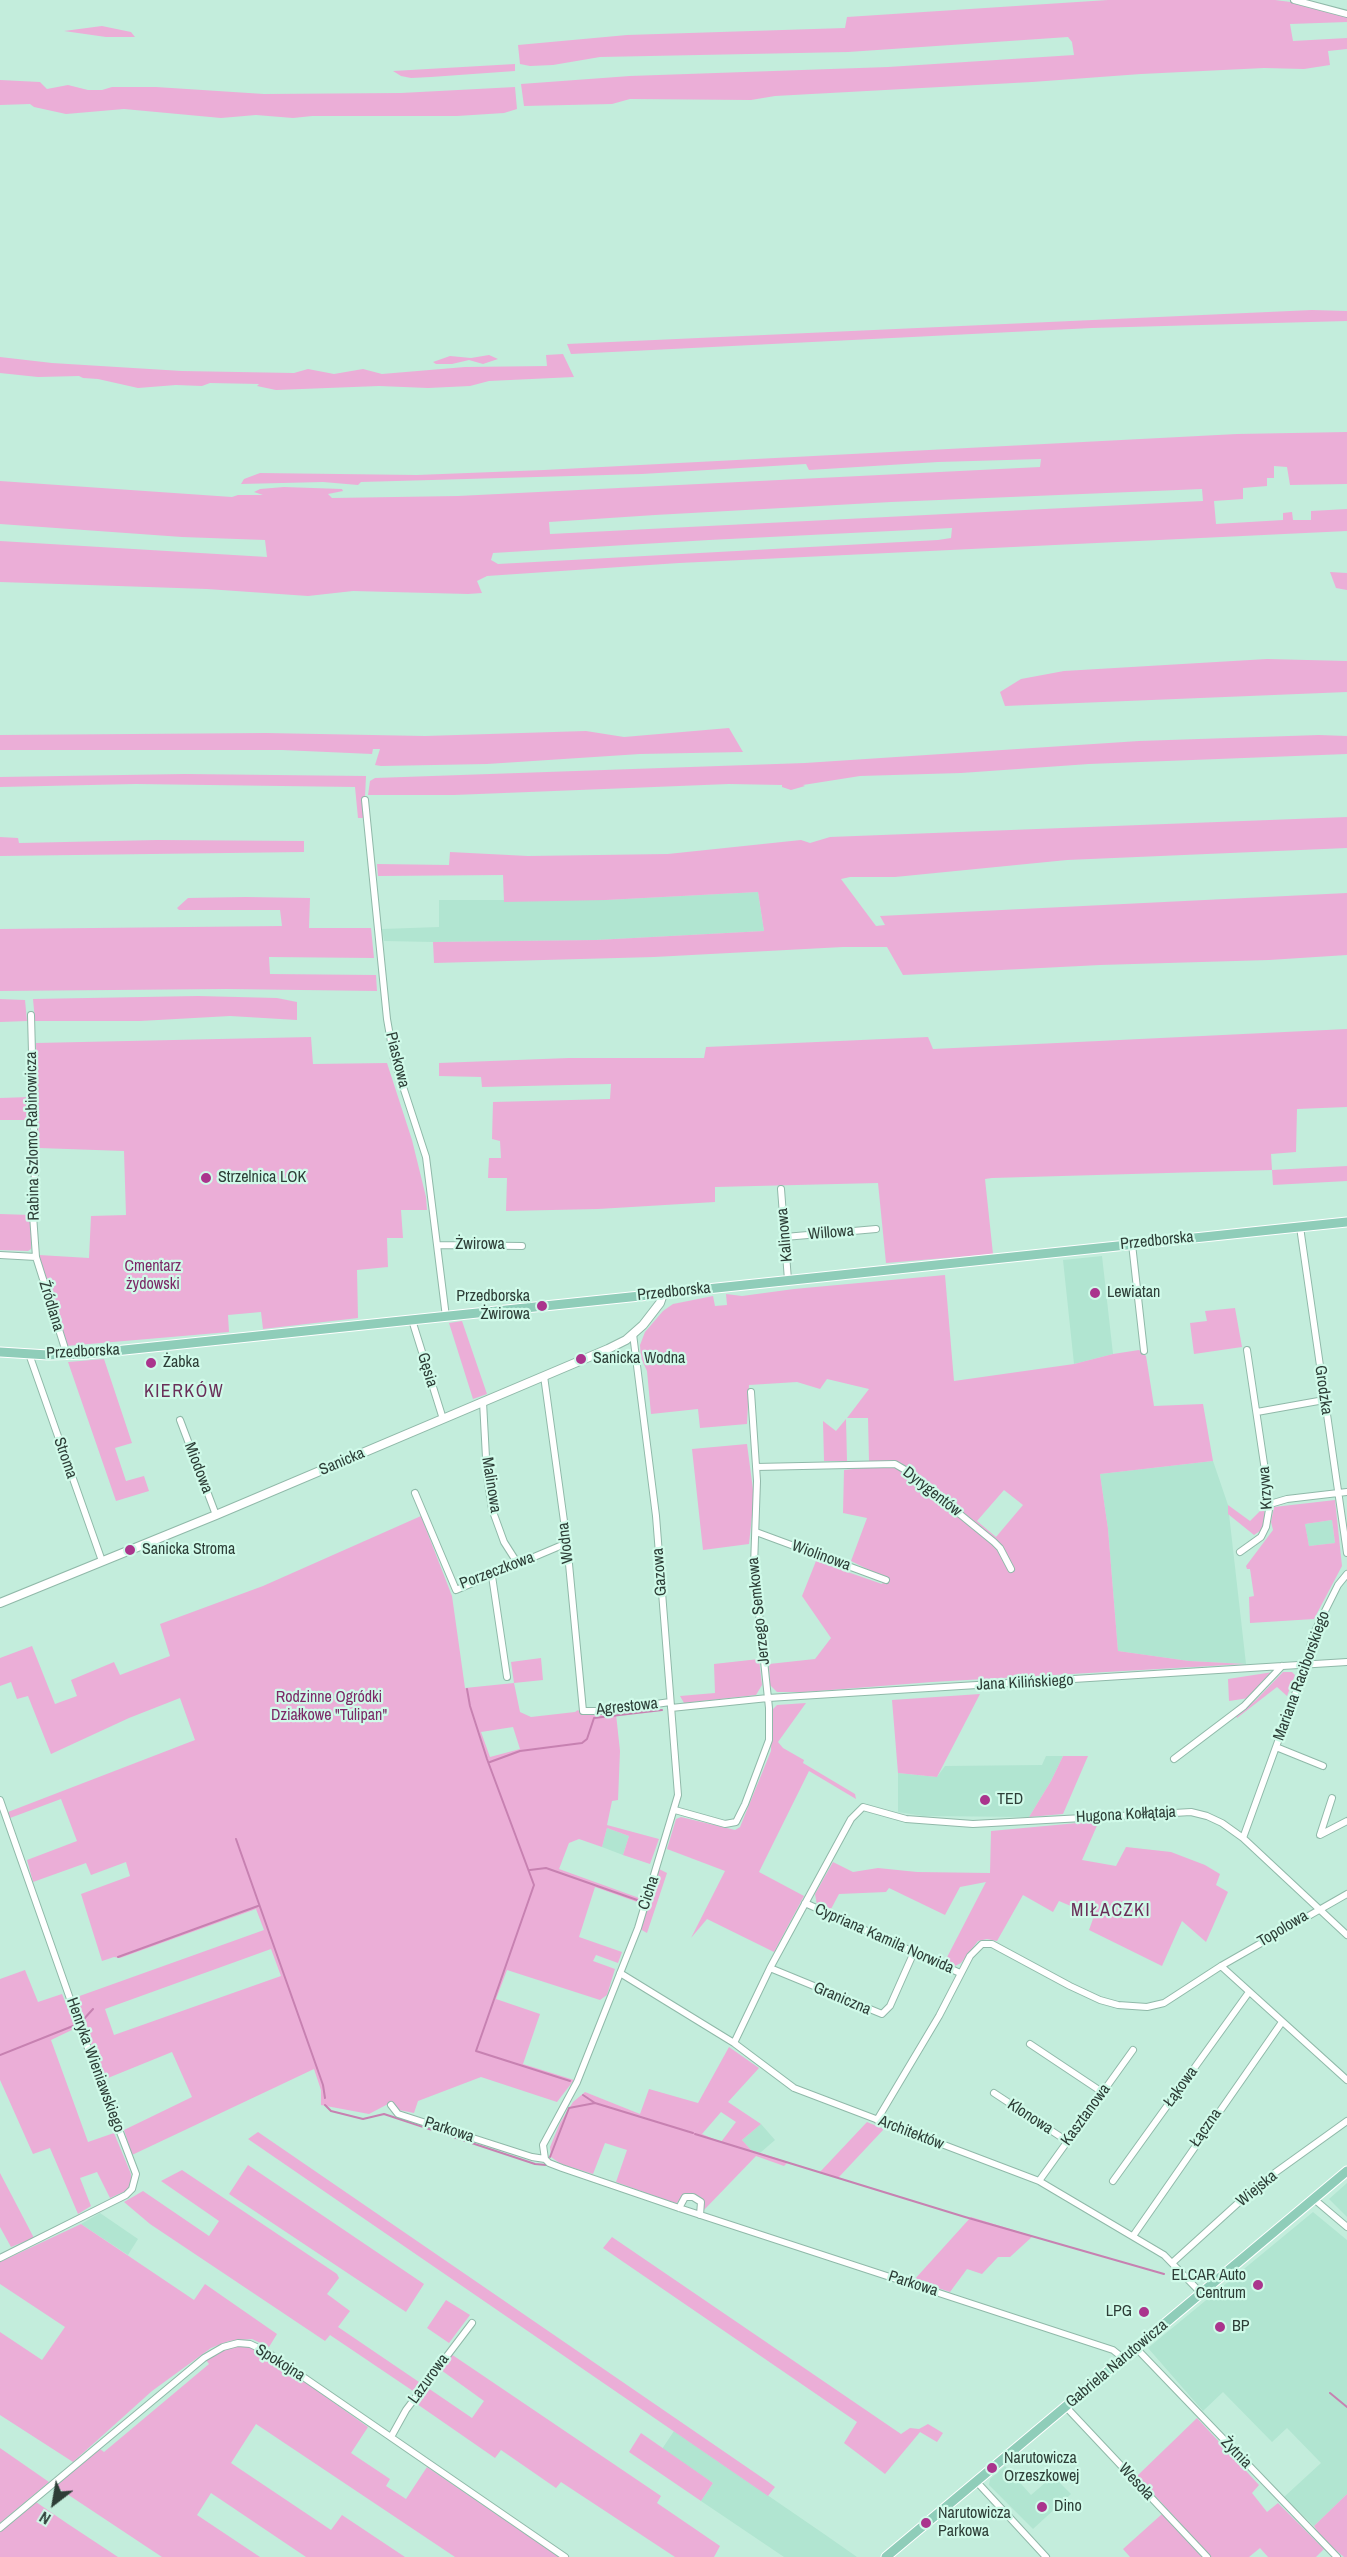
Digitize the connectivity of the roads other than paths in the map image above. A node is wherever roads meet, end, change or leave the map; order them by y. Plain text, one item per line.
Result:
1 (1294, 0) edge
2 (1347, 14) edge
3 (365, 800) dead end
4 (31, 1015) dead end
5 (781, 1189) dead end
6 (1347, 1222) edge
7 (1300, 1227) junction
8 (876, 1229) dead end
9 (785, 1237) junction
10 (1132, 1244) junction
11 (438, 1245) junction
12 (522, 1246) dead end
13 (0, 1255) edge
14 (36, 1257) junction
15 (788, 1280) junction
16 (663, 1294) junction
17 (446, 1317) junction
18 (412, 1320) junction
19 (633, 1334) junction
20 (1247, 1350) dead end
21 (1144, 1351) dead end
22 (0, 1352) edge
23 (29, 1354) junction
24 (67, 1355) junction
25 (544, 1376) junction
26 (751, 1392) dead end
27 (1324, 1400) junction
28 (483, 1402) junction
29 (1257, 1412) junction
30 (443, 1419) junction
31 (180, 1420) dead end
32 (756, 1467) junction
33 (1347, 1492) edge
34 (415, 1493) dead end
35 (1338, 1494) junction
36 (1270, 1504) junction
37 (216, 1515) junction
38 (756, 1532) junction
39 (567, 1543) junction
40 (1240, 1552) dead end
41 (1347, 1553) edge
42 (102, 1561) junction
43 (518, 1564) junction
44 (1011, 1569) dead end
45 (1347, 1574) edge
46 (492, 1576) junction
47 (886, 1580) dead end
48 (0, 1603) edge
49 (1347, 1662) edge
50 (1306, 1664) junction
51 (1282, 1666) junction
52 (507, 1677) dead end
53 (768, 1698) junction
54 (670, 1705) junction
55 (583, 1711) joint
56 (1276, 1747) junction
57 (1174, 1760) dead end
58 (1323, 1767) dead end
59 (1332, 1798) dead end
60 (0, 1800) edge
61 (675, 1810) junction
62 (1347, 1821) edge
63 (1243, 1838) junction
64 (1347, 1894) edge
65 (805, 1903) junction
66 (1318, 1909) junction
67 (1347, 1935) edge
68 (914, 1952) junction
69 (1221, 1966) junction
70 (770, 1968) junction
71 (620, 1972) junction
72 (960, 1973) junction
73 (1249, 1992) junction
74 (1282, 2022) junction
75 (734, 2043) junction
76 (1030, 2044) dead end
77 (1133, 2050) dead end
78 (1347, 2080) edge
79 (1102, 2092) junction
80 (994, 2093) dead end
81 (391, 2105) dead end
82 (877, 2120) junction
83 (1347, 2121) edge
84 (1067, 2141) junction
85 (544, 2156) junction
86 (1347, 2171) edge
87 (1039, 2181) junction
88 (1113, 2181) dead end
89 (1314, 2199) junction
90 (678, 2208) junction
91 (700, 2215) junction
92 (1347, 2227) edge
93 (1133, 2236) junction
94 (0, 2258) edge
95 (1172, 2263) junction
96 (1201, 2294) junction
97 (472, 2323) dead end
98 (1136, 2348) junction
99 (1123, 2358) junction
100 (1066, 2407) junction
101 (391, 2437) junction
102 (976, 2481) junction
103 (3, 2526) edge
104 (565, 2557) edge
105 (886, 2557) edge
106 (1046, 2557) edge
107 (1207, 2557) edge
108 (1337, 2557) edge

1 - 2 street
3 - 11 street, Piaskowa
4 - 14 street, Rabina Szlomo Rabinowicza
5 - 9 street, Kalinowa
6 - 7 main road, Przedborska
7 - 10 main road, Przedborska
7 - 27 street, Grodzka
8 - 9 street, Willowa
9 - 15 street, Kalinowa
10 - 15 main road, Przedborska
10 - 21 street
11 - 12 street, Żwirowa
11 - 17 street, Piaskowa
13 - 14 street
14 - 24 street, Źródlana
15 - 16 main road, Przedborska
16 - 17 main road, Przedborska
16 - 19 street, Sanicka
17 - 18 main road, Przedborska
18 - 24 main road, Przedborska
18 - 30 street, Gęsia
19 - 25 street, Sanicka
19 - 54 street, Gazowa
20 - 29 street, Krzywa
22 - 23 main road, Przedborska
23 - 24 main road, Przedborska
23 - 42 street, Stroma
25 - 28 street, Sanicka
25 - 39 street, Wodna
26 - 32 street, Jerzego Semkowa
27 - 29 street
27 - 35 street, Grodzka
28 - 30 street, Sanicka
28 - 43 street, Malinowa
29 - 36 street, Krzywa
30 - 37 street, Sanicka
31 - 37 street, Miodowa
32 - 38 street, Jerzego Semkowa
32 - 44 street, Dyrygentów
33 - 35 street
34 - 46 street, Porzeczkowa
35 - 36 street
35 - 41 street, Grodzka
36 - 40 street, Krzywa
37 - 42 street, Sanicka
38 - 47 street, Wiolinowa
38 - 53 street, Jerzego Semkowa
39 - 43 street, Porzeczkowa
39 - 55 street, Wodna
42 - 48 street, Sanicka
43 - 46 street, Porzeczkowa
45 - 50 street, Mariana Raciborskiego
46 - 52 street
49 - 50 street, Jana Kilińskiego
50 - 51 street, Jana Kilińskiego
50 - 56 street, Mariana Raciborskiego
51 - 53 street, Jana Kilińskiego
51 - 57 street
53 - 54 street
53 - 61 street
54 - 55 street, Agrestowa
54 - 61 street, Gazowa
56 - 58 street, Mariana Raciborskiego
56 - 63 street, Mariana Raciborskiego
59 - 62 street
60 - 94 street, Henryka Wieniawskiego
61 - 71 street, Cicha
63 - 65 street, Hugona Kołłątaja
63 - 66 street, Hugona Kołłątaja
64 - 66 street, Topolowa
65 - 68 street, Cypriana Kamila Norwida
65 - 70 street
66 - 67 street, Hugona Kołłątaja
66 - 69 street, Topolowa
68 - 70 street, Graniczna
68 - 72 street, Cypriana Kamila Norwida
69 - 72 street, Cypriana Kamila Norwida
69 - 73 street
70 - 75 street
71 - 75 street, Architektów
71 - 85 street, Cicha
72 - 82 street
73 - 74 street
73 - 88 street, Łąkowa
74 - 78 street
74 - 93 street, Łączna
75 - 82 street, Architektów
76 - 79 street
77 - 79 street, Kasztanowa
79 - 84 street, Kasztanowa
80 - 84 street, Klonowa
81 - 85 street, Parkowa
82 - 87 street, Architektów
83 - 95 street, Wiejska
84 - 87 street, Kasztanowa
85 - 90 street, Parkowa
86 - 89 main road, Gabriela Narutowicza
87 - 93 street, Architektów
89 - 92 street
89 - 96 main road, Gabriela Narutowicza
90 - 91 street, Parkowa
90 - 91 street
91 - 99 street, Parkowa
93 - 95 street, Architektów
95 - 96 street, Architektów
96 - 98 main road, Gabriela Narutowicza
97 - 101 street, Lazurowa
98 - 99 main road, Gabriela Narutowicza
98 - 108 street, Żytnia
99 - 100 main road, Gabriela Narutowicza
100 - 102 main road, Gabriela Narutowicza
100 - 107 street, Wesoła
101 - 103 street, Spokojna
101 - 104 street, Spokojna
102 - 105 main road, Gabriela Narutowicza
102 - 106 street

